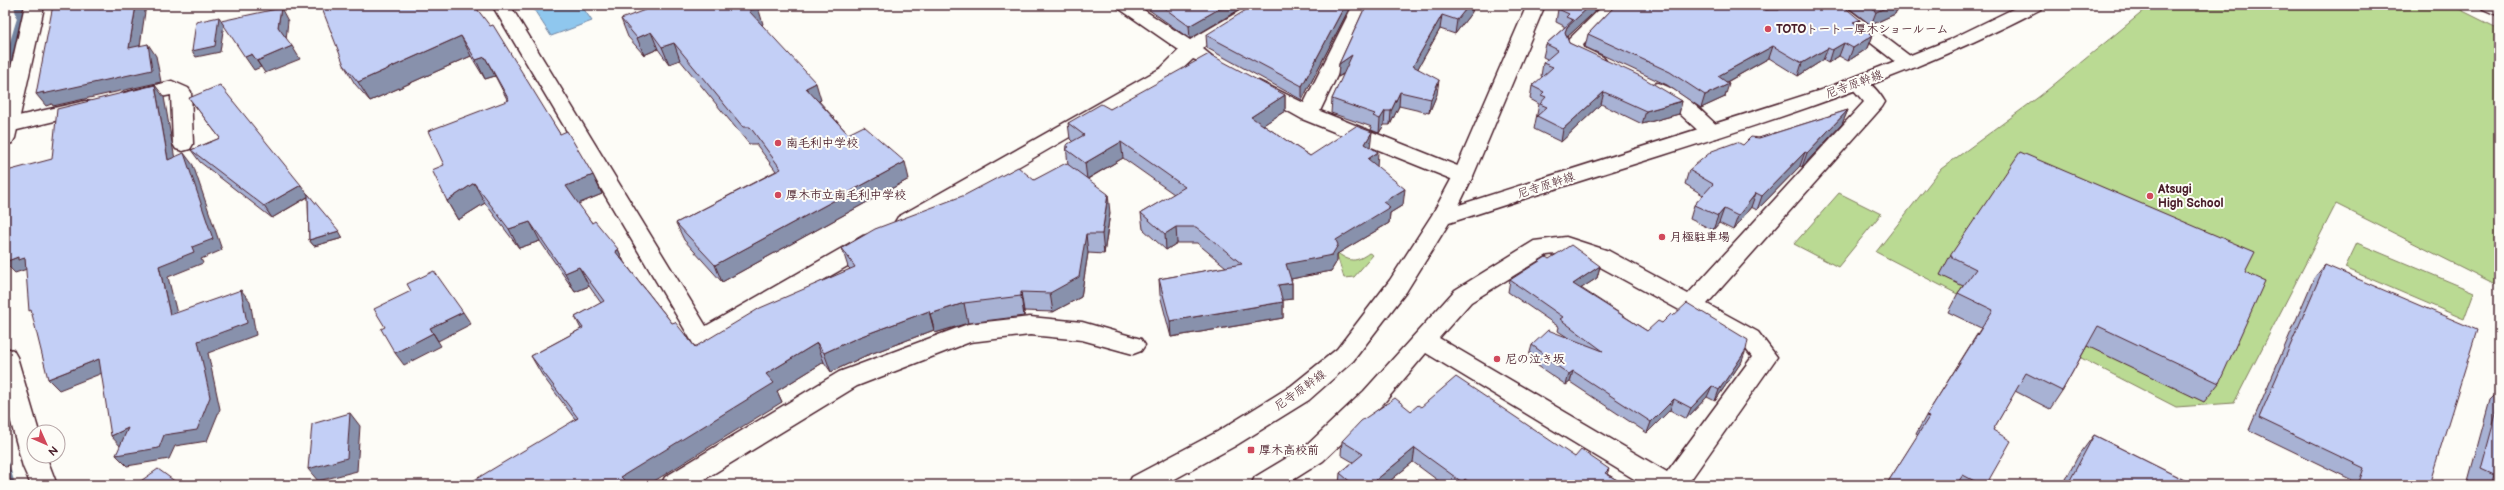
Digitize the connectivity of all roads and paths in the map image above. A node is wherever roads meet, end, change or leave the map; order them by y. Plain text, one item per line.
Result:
1 (34, 5) edge
2 (501, 5) edge
3 (1123, 5) edge
4 (1263, 5) edge
5 (1362, 5) edge
6 (1536, 5) edge
7 (1615, 5) edge
8 (1786, 5) edge
9 (1831, 5) edge
10 (2035, 5) edge
11 (2489, 5) edge
12 (2499, 10) edge
13 (1768, 17) edge
14 (1190, 50) junction
15 (1909, 63) junction
16 (1218, 65) edge
17 (1611, 68) edge
18 (1246, 80) edge
19 (1639, 80) edge
20 (1858, 83) junction
21 (11, 89) edge
22 (1309, 114) junction
23 (7, 132) edge
24 (1712, 132) junction
25 (183, 144) dead end
26 (1463, 176) junction
27 (1441, 218) junction
28 (1692, 305) junction
29 (1425, 341) junction
30 (1133, 345) dead end
31 (5, 357) edge
32 (8, 381) edge
33 (1144, 484) edge
34 (44, 485) edge
35 (674, 485) edge
36 (1264, 485) edge
37 (1666, 485) edge
38 (1672, 485) edge

1 - 21 street
2 - 14 street
3 - 14 street
4 - 14 street
5 - 22 street
6 - 26 street
7 - 17 street
8 - 13 street
9 - 15 street
10 - 15 street, 尼寺原幹線
11 - 12 street
14 - 16 street
15 - 20 street, 尼寺原幹線
18 - 22 street
19 - 24 street
20 - 24 street, 尼寺原幹線
20 - 28 street
21 - 23 street
22 - 26 street
23 - 25 street
24 - 27 street, 尼寺原幹線
26 - 27 street
27 - 33 street, 尼寺原幹線
28 - 29 street
28 - 38 street
29 - 36 street
29 - 37 street
30 - 35 street
31 - 32 street
32 - 34 street

